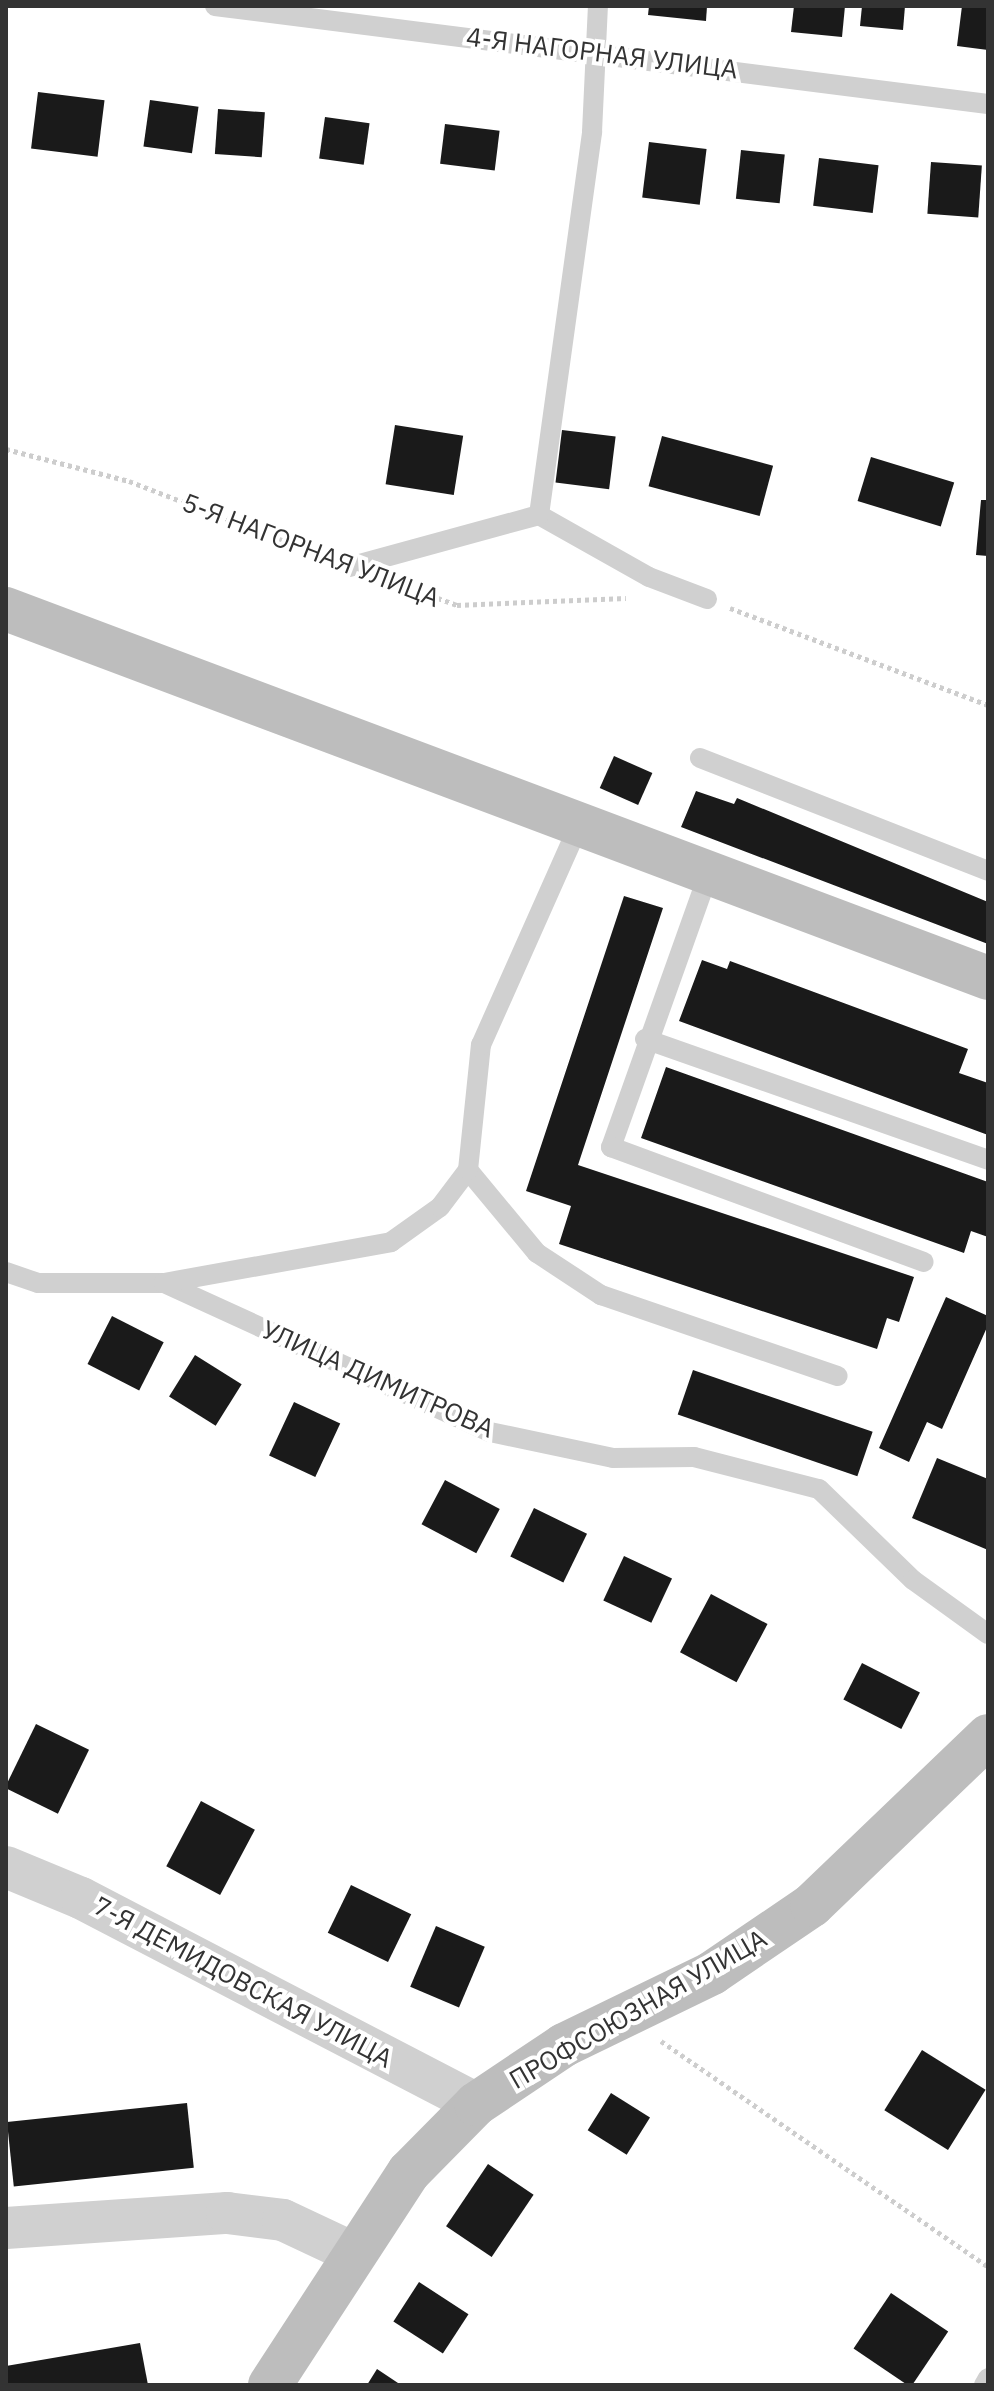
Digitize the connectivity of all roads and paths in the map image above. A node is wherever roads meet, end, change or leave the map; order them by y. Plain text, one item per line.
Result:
1 (215, 6) edge
2 (598, 6) edge
3 (595, 51) junction
4 (988, 104) edge
5 (6, 449) edge
6 (539, 515) junction
7 (349, 567) junction
8 (640, 598) dead end
9 (707, 599) joint
10 (6, 609) edge
11 (988, 705) edge
12 (700, 758) dead end
13 (578, 827) junction
14 (988, 871) edge
15 (708, 875) junction
16 (988, 978) edge
17 (645, 1039) junction
18 (988, 1160) edge
19 (468, 1170) junction
20 (924, 1262) dead end
21 (6, 1272) edge
22 (164, 1283) junction
23 (838, 1376) dead end
24 (988, 1634) edge
25 (988, 1736) edge
26 (6, 1867) edge
27 (624, 2015) junction
28 (476, 2104) junction
29 (6, 2228) edge
30 (353, 2253) junction
31 (988, 2267) edge
32 (988, 2378) edge
33 (270, 2385) edge
34 (984, 2385) edge

1 - 3 lane, 4-Я НАГОРНАЯ УЛИЦА
2 - 3 lane
3 - 4 lane, 4-Я НАГОРНАЯ УЛИЦА
3 - 6 lane
5 - 7 path, 5-Я НАГОРНАЯ УЛИЦА
6 - 7 lane
6 - 9 lane
7 - 8 path, 5-Я НАГОРНАЯ УЛИЦА
9 - 11 path
10 - 13 main road
12 - 14 lane
13 - 15 main road
13 - 19 lane
15 - 16 main road
15 - 17 lane
17 - 18 lane
17 - 20 lane
19 - 22 lane
19 - 23 lane
21 - 22 lane, УЛИЦА ДИМИТРОВА
22 - 24 lane, УЛИЦА ДИМИТРОВА
25 - 27 main road, ПРОФСОЮЗНАЯ УЛИЦА
26 - 28 street, 7-Я ДЕМИДОВСКАЯ УЛИЦА
27 - 28 main road, ПРОФСОЮЗНАЯ УЛИЦА
27 - 31 path
28 - 30 main road, ПРОФСОЮЗНАЯ УЛИЦА
29 - 30 street
30 - 33 main road, ПРОФСОЮЗНАЯ УЛИЦА
32 - 34 lane

